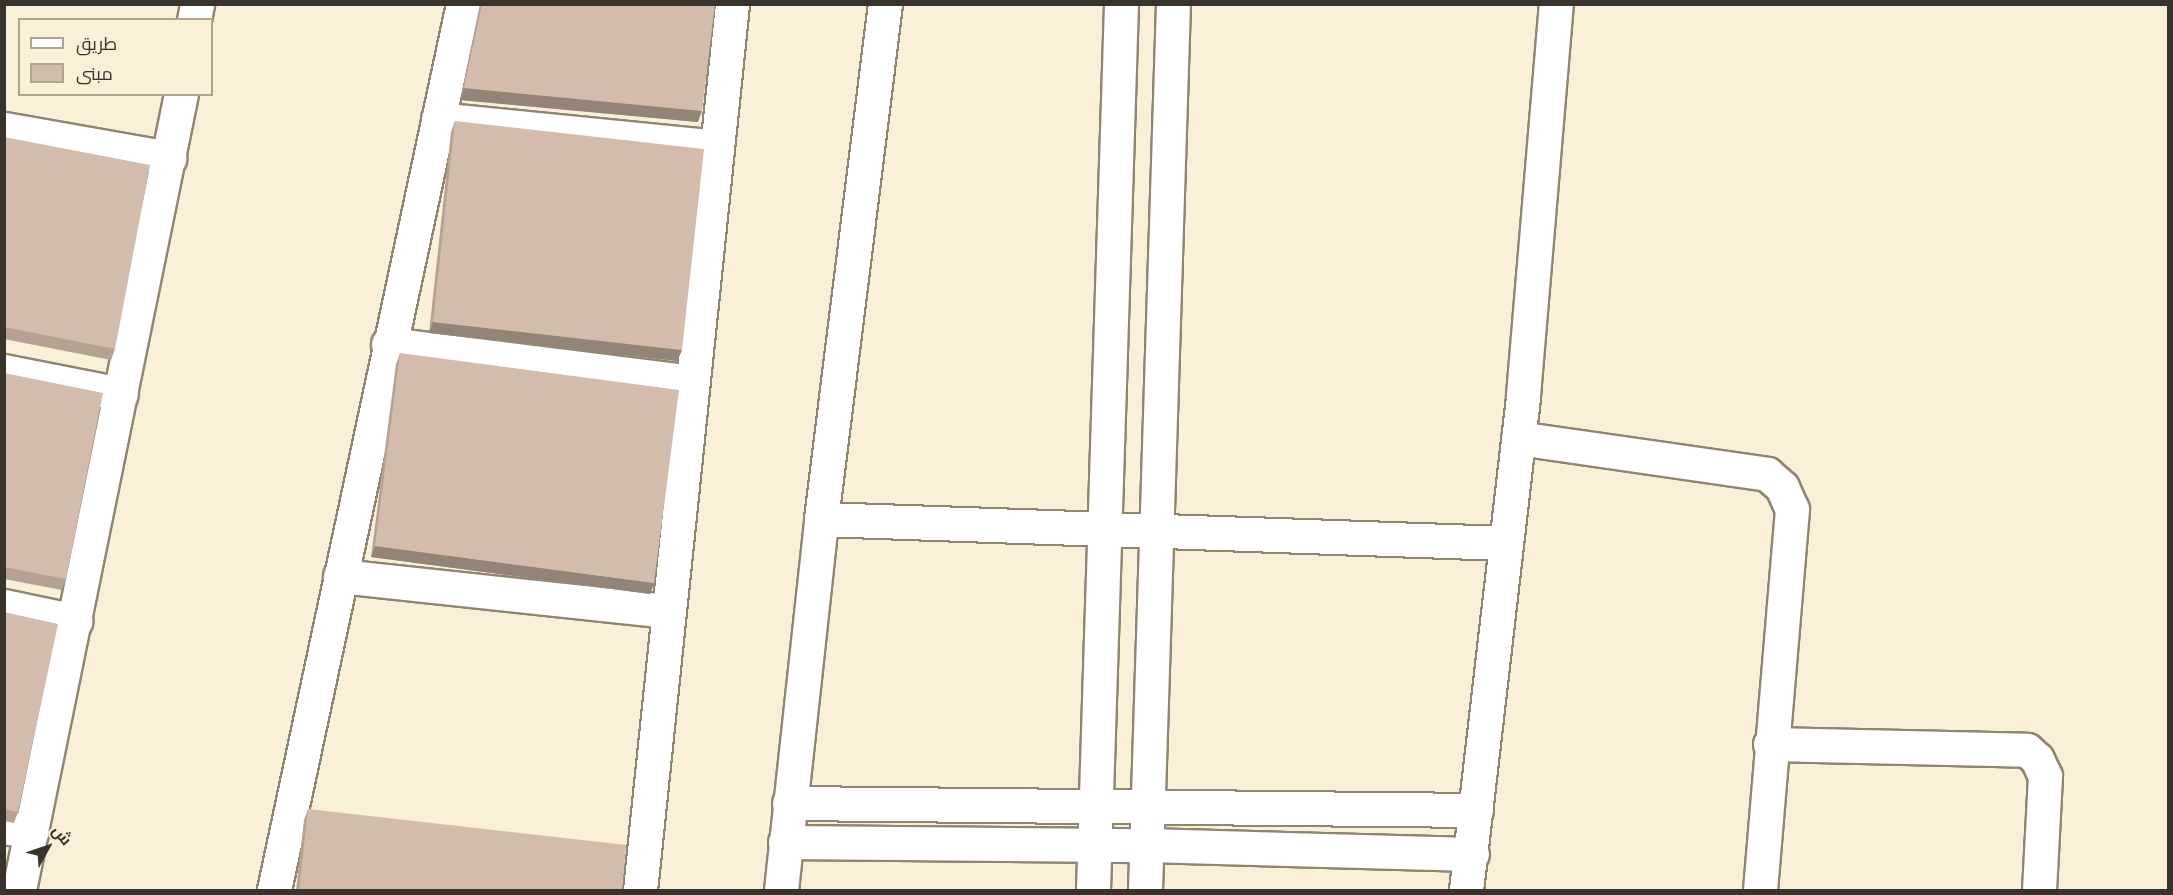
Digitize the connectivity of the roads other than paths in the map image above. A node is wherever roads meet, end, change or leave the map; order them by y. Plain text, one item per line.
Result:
1 (463, 4) edge
2 (732, 4) edge
3 (885, 4) edge
4 (1120, 4) edge
5 (1173, 4) edge
6 (1556, 4) edge
7 (180, 96) edge
8 (438, 119) junction
9 (4, 129) edge
10 (717, 147) junction
11 (169, 158) junction
12 (388, 344) junction
13 (4, 371) edge
14 (692, 382) junction
15 (121, 394) junction
16 (1518, 438) junction
17 (821, 519) junction
18 (1103, 528) junction
19 (1158, 529) junction
20 (1506, 543) junction
21 (339, 576) junction
22 (4, 606) edge
23 (668, 611) junction
24 (75, 621) junction
25 (1770, 744) junction
26 (789, 803) junction
27 (292, 808) junction
28 (1097, 808) junction
29 (1147, 808) junction
30 (1476, 810) junction
31 (327, 812) edge
32 (18, 830) edge
33 (785, 842) junction
34 (609, 844) edge
35 (1146, 845) junction
36 (1095, 847) junction
37 (644, 848) junction
38 (1472, 854) junction
39 (19, 891) edge
40 (274, 891) edge
41 (640, 891) edge
42 (781, 891) edge
43 (1093, 891) edge
44 (1145, 891) edge
45 (1466, 891) edge
46 (1760, 891) edge
47 (2039, 891) edge

1 - 8 street
2 - 10 street
3 - 17 street
4 - 18 street
5 - 19 street
6 - 16 street
7 - 11 street
8 - 10 street
8 - 12 street
9 - 11 street
10 - 14 street
11 - 15 street
12 - 14 street
12 - 21 street
13 - 15 street
14 - 23 street
15 - 24 street
16 - 20 street
16 - 25 street
17 - 18 street
17 - 26 street
18 - 19 street
18 - 28 street
19 - 20 street
19 - 29 street
20 - 30 street
21 - 23 street
21 - 27 street
22 - 24 street
23 - 37 street
24 - 32 street
25 - 46 street
25 - 47 street
26 - 28 street
26 - 33 street
27 - 31 street
27 - 40 street
28 - 29 street
28 - 36 street
29 - 30 street
29 - 35 street
30 - 38 street
32 - 39 street
33 - 36 street
33 - 42 street
34 - 37 street
35 - 36 street
35 - 38 street
35 - 44 street
36 - 43 street
37 - 41 street
38 - 45 street

